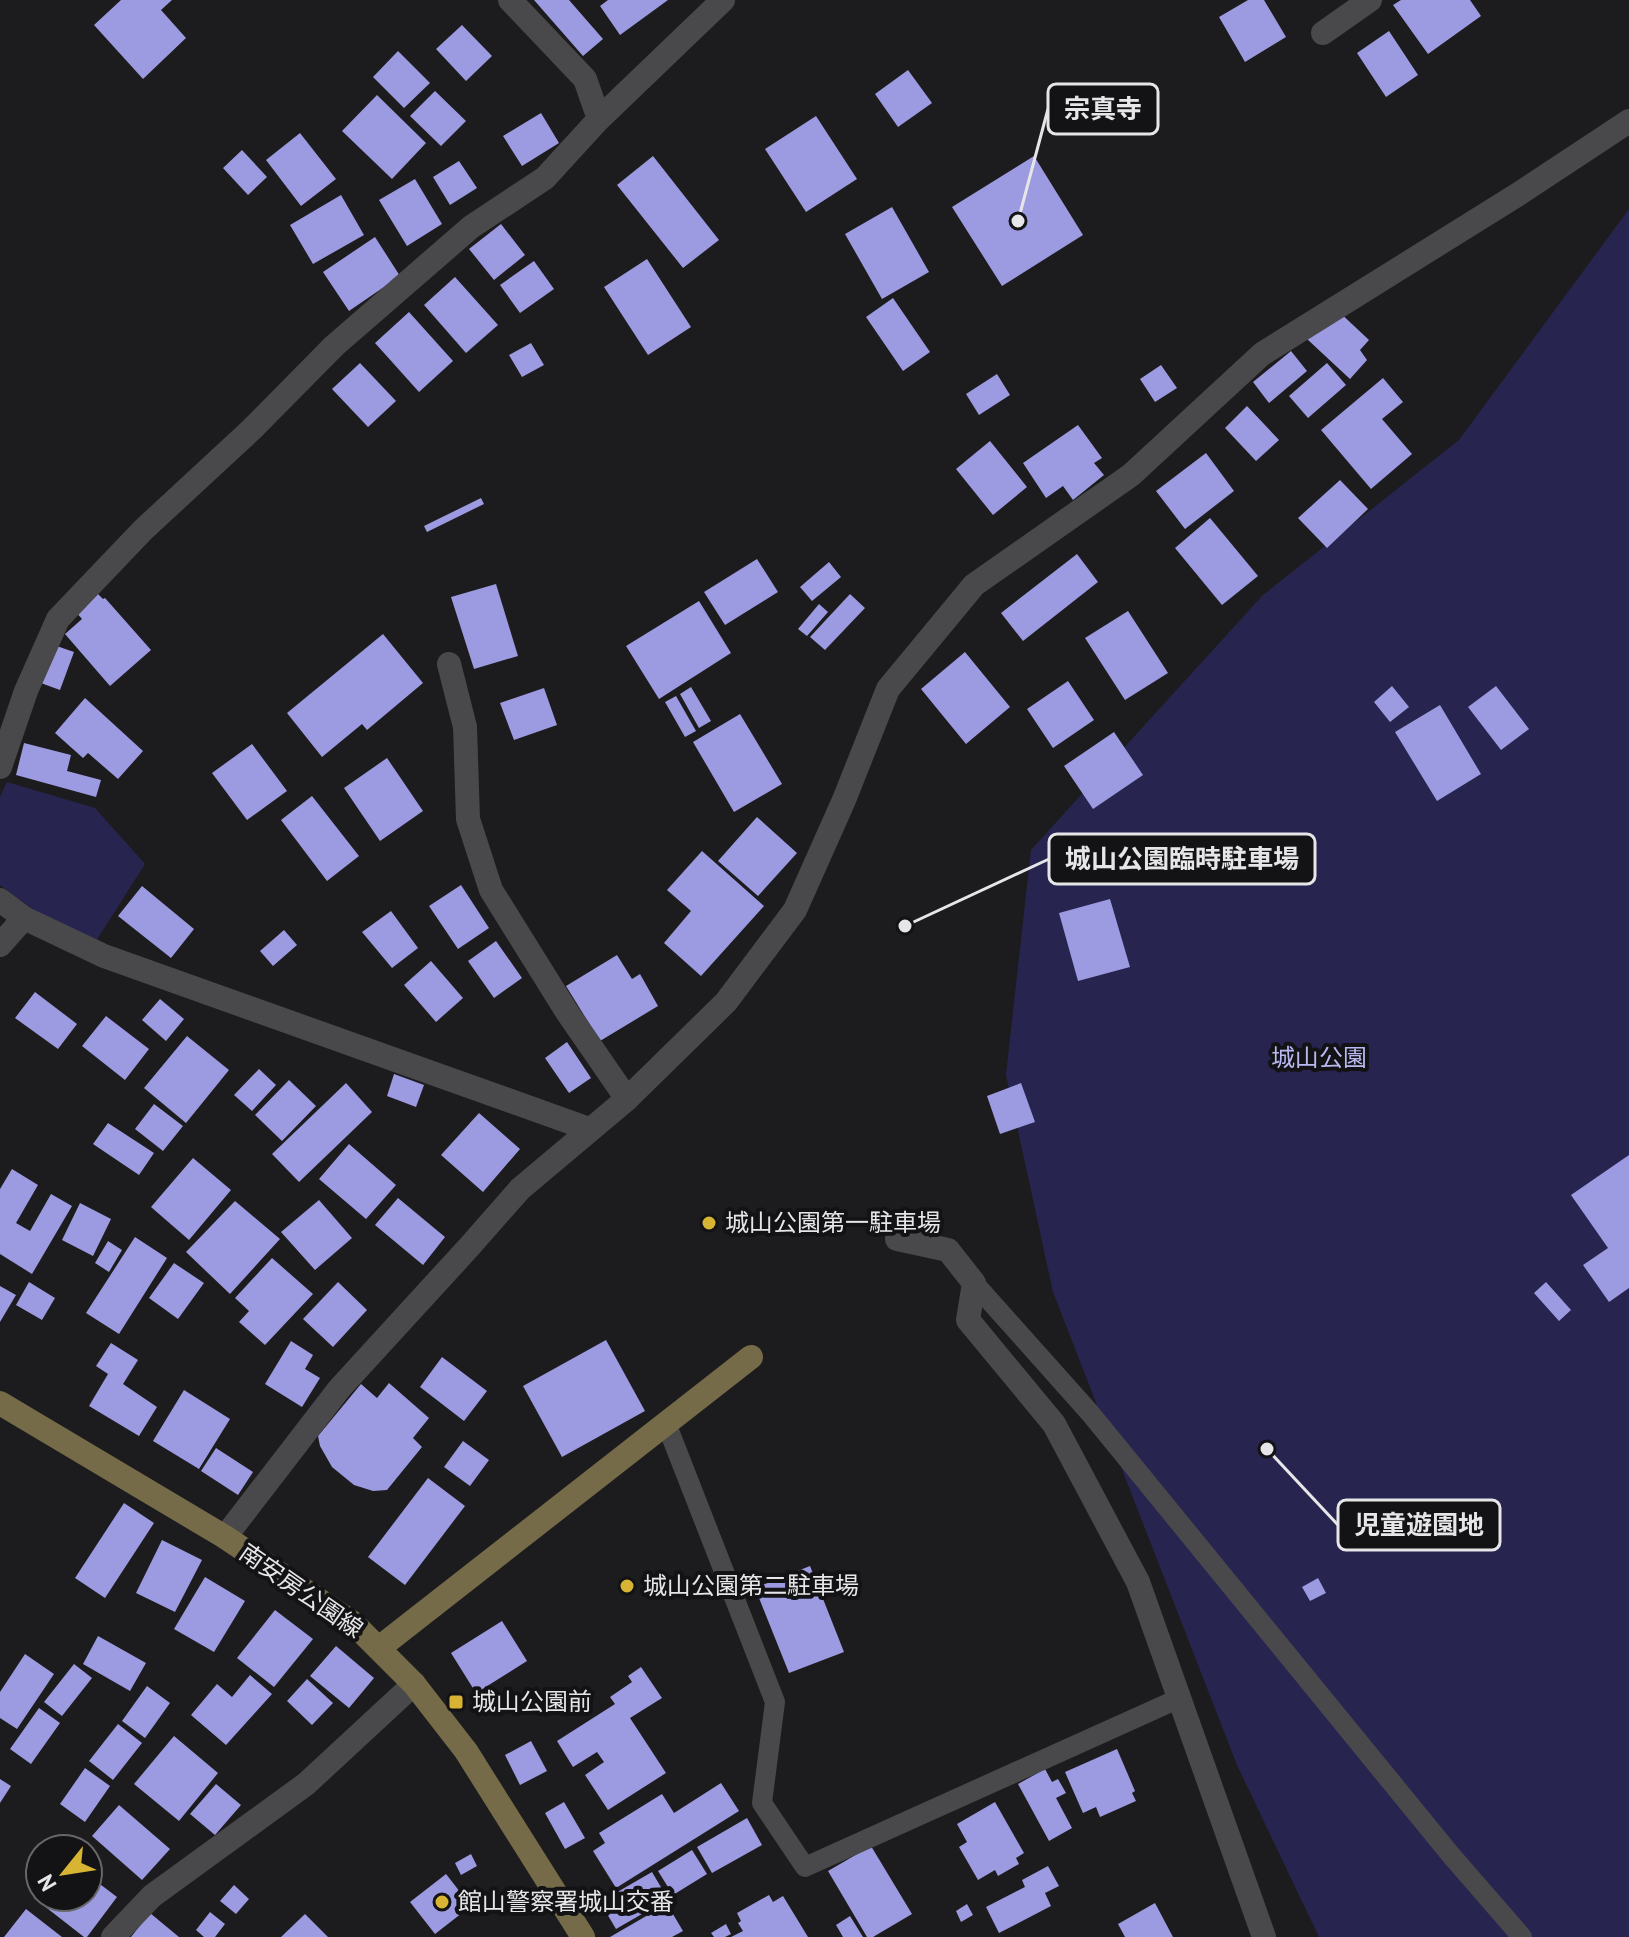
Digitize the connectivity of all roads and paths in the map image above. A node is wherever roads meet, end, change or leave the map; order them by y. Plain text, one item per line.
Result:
1 (510, 0) edge
2 (723, 0) edge
3 (1370, 0) edge
4 (1323, 33) dead end
5 (599, 119) junction
6 (1629, 121) edge
7 (449, 664) dead end
8 (0, 767) edge
9 (0, 900) edge
10 (24, 918) junction
11 (0, 945) edge
12 (627, 1099) junction
13 (589, 1129) junction
14 (897, 1239) dead end
15 (974, 1283) junction
16 (751, 1357) dead end
17 (0, 1403) edge
18 (666, 1423) junction
19 (225, 1537) junction
20 (379, 1648) junction
21 (414, 1684) junction
22 (1180, 1698) junction
23 (113, 1937) edge
24 (583, 1937) edge
25 (1264, 1937) edge
26 (1522, 1937) edge

1 - 5 street
2 - 5 street
3 - 4 street
5 - 8 street
6 - 12 street
7 - 12 street
9 - 10 street
10 - 11 street
10 - 13 street
12 - 13 street
13 - 19 street
14 - 15 street
15 - 22 street
15 - 26 lane
16 - 18 main road
17 - 19 main road, 南安房公園線
18 - 20 main road
18 - 22 lane
19 - 20 main road, 南安房公園線
20 - 21 main road, 南安房公園線
21 - 23 street
21 - 24 main road, 南安房公園線
22 - 25 street

